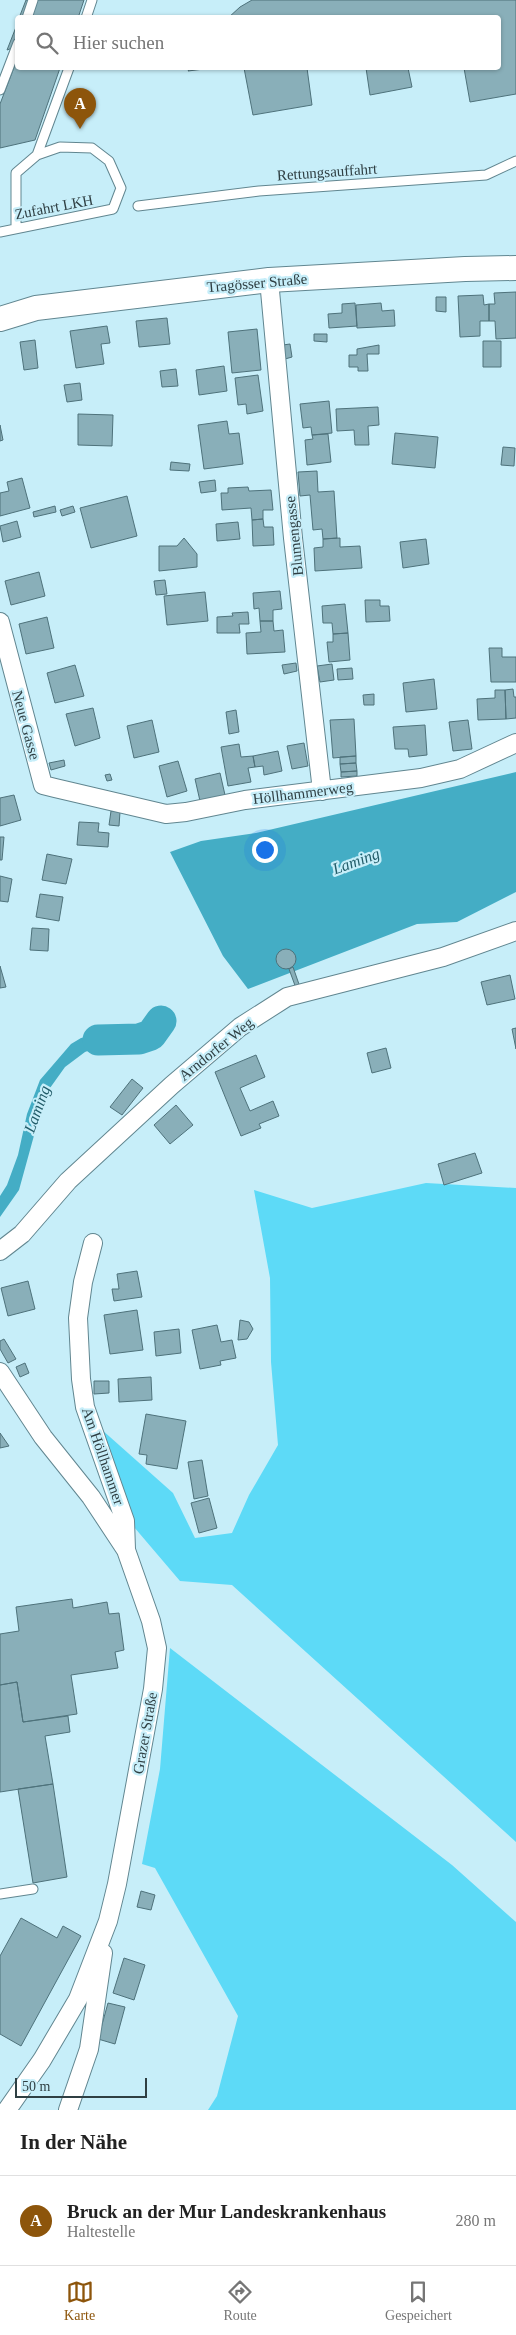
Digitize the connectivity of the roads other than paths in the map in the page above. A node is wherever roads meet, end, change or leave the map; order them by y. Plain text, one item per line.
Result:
1 (33, 0) edge
2 (92, 0) edge
3 (28, 15) edge
4 (87, 15) edge
5 (15, 51) edge
6 (68, 70) edge
7 (0, 90) edge
8 (37, 156) junction
9 (516, 161) edge
10 (138, 206) dead end
11 (16, 228) junction
12 (0, 232) edge
13 (516, 268) edge
14 (269, 280) junction
15 (0, 318) edge
16 (0, 622) edge
17 (516, 743) edge
18 (322, 791) junction
19 (86, 795) joint
20 (516, 931) edge
21 (94, 1243) dead end
22 (0, 1251) edge
23 (0, 1372) edge
24 (126, 1550) junction
25 (33, 1890) dead end
26 (0, 1894) edge
27 (108, 1921) junction
28 (7, 2110) edge
29 (68, 2110) edge

1 - 3 lane
2 - 4 lane
5 - 7 lane
6 - 8 lane
8 - 11 lane
8 - 11 lane, Zufahrt LKH
9 - 10 lane, Rettungsauffahrt
11 - 12 lane, Zufahrt LKH
13 - 14 main road, Tragösser Straße
14 - 15 main road, Tragösser Straße
14 - 18 street, Blumengasse
16 - 19 street, Neue Gasse
17 - 18 street, Höllhammerweg
18 - 19 street, Höllhammerweg
20 - 22 street, Arndorfer Weg
21 - 24 street, Am Höllhammer
23 - 24 street, Grazer Straße
24 - 27 street, Grazer Straße
25 - 26 lane
27 - 28 street, Grazer Straße
27 - 29 street

